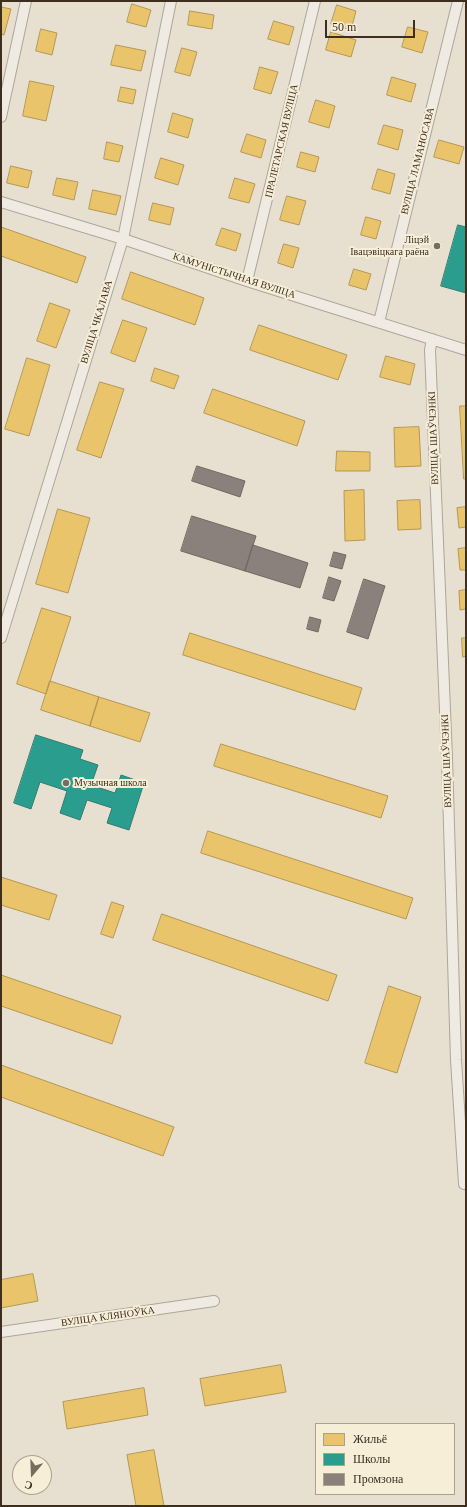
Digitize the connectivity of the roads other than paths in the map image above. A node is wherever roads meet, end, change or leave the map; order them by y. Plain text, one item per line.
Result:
1 (26, 1) edge
2 (172, 1) edge
3 (315, 1) edge
4 (458, 1) edge
5 (1, 117) edge
6 (1, 202) edge
7 (122, 239) junction
8 (247, 281) junction
9 (379, 322) junction
10 (432, 339) junction
11 (466, 350) edge
12 (1, 638) edge
13 (464, 1184) dead end
14 (214, 1301) dead end
15 (1, 1332) edge

1 - 5 street
2 - 7 street, ВУЛІЦА ЧКАЛАВА
3 - 8 street, ПРАЛЕТАРСКАЯ ВУЛІЦА
4 - 9 street, ВУЛІЦА ЛАМАНОСАВА
6 - 7 street, КАМУНІСТЫЧНАЯ ВУЛІЦА
7 - 8 street, КАМУНІСТЫЧНАЯ ВУЛІЦА
7 - 12 street, ВУЛІЦА ЧКАЛАВА
8 - 9 street, КАМУНІСТЫЧНАЯ ВУЛІЦА
9 - 10 street, КАМУНІСТЫЧНАЯ ВУЛІЦА
10 - 11 street, КАМУНІСТЫЧНАЯ ВУЛІЦА
10 - 13 street, ВУЛІЦА ШАЎЧЭНКІ
14 - 15 street, ВУЛІЦА КЛЯНОЎКА

